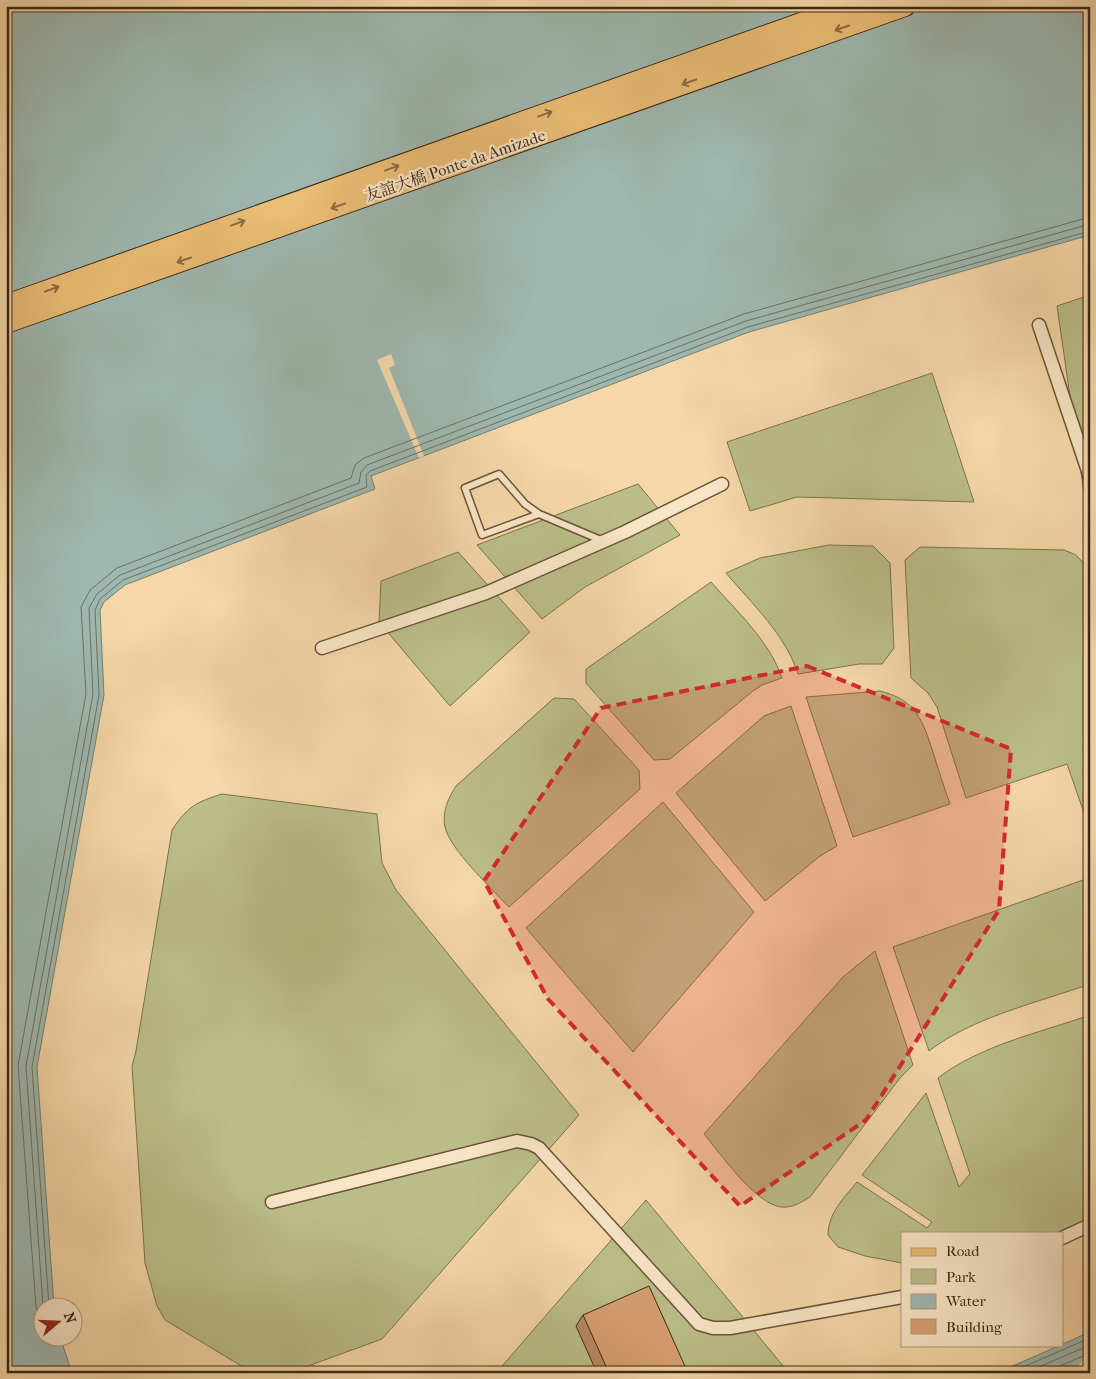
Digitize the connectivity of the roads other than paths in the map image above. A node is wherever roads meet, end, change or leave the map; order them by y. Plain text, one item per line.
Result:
1 (849, 6) edge
2 (904, 6) edge
3 (6, 305) edge
4 (6, 323) edge
5 (1039, 325) dead end
6 (1090, 477) edge
7 (722, 484) dead end
8 (539, 514) junction
9 (604, 542) junction
10 (322, 648) dead end
11 (272, 1202) dead end
12 (1090, 1225) edge
13 (1064, 1237) edge
14 (901, 1297) edge

3 -> 1 main road, 友誼大橋 Ponte da Amizade
2 -> 4 main road, 友誼大橋 Ponte da Amizade
5 - 6 street
7 - 9 street
8 - 8 lane
8 - 9 lane
9 - 10 street
11 - 14 street
12 - 13 street

